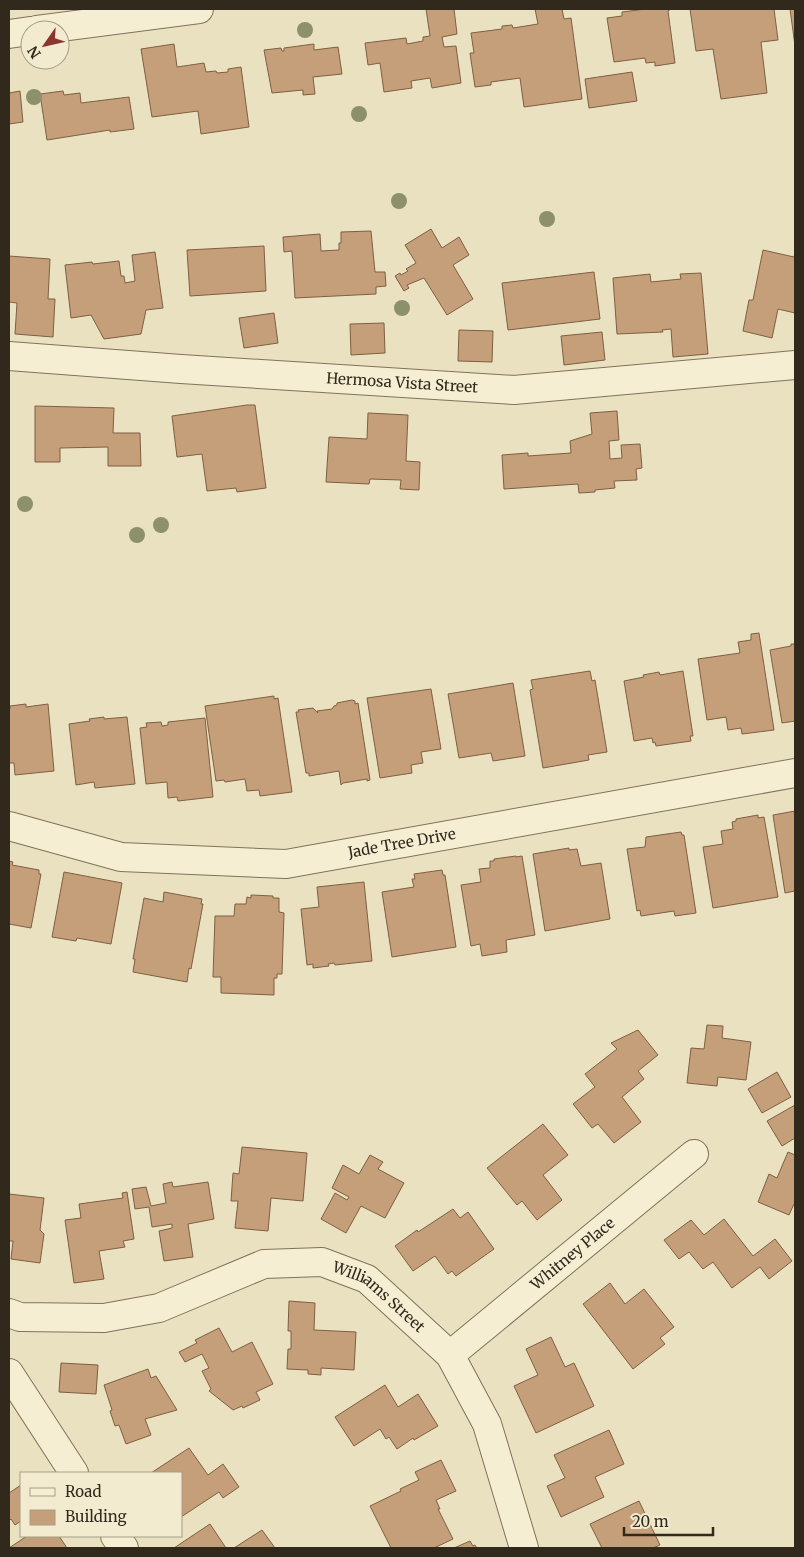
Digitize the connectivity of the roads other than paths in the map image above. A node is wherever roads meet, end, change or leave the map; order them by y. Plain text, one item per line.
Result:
1 (199, 9) edge
2 (70, 26) edge
3 (9, 356) edge
4 (795, 365) edge
5 (795, 773) edge
6 (9, 826) edge
7 (694, 1154) dead end
8 (9, 1313) edge
9 (450, 1355) junction
10 (9, 1373) edge
11 (73, 1472) edge
12 (116, 1537) edge
13 (124, 1548) edge
14 (524, 1548) edge

1 - 2 street
3 - 4 street, Hermosa Vista Street
5 - 6 street, Jade Tree Drive
7 - 9 street, Whitney Place
8 - 9 street, Williams Street
9 - 14 street, Williams Street
10 - 11 street
12 - 13 street

